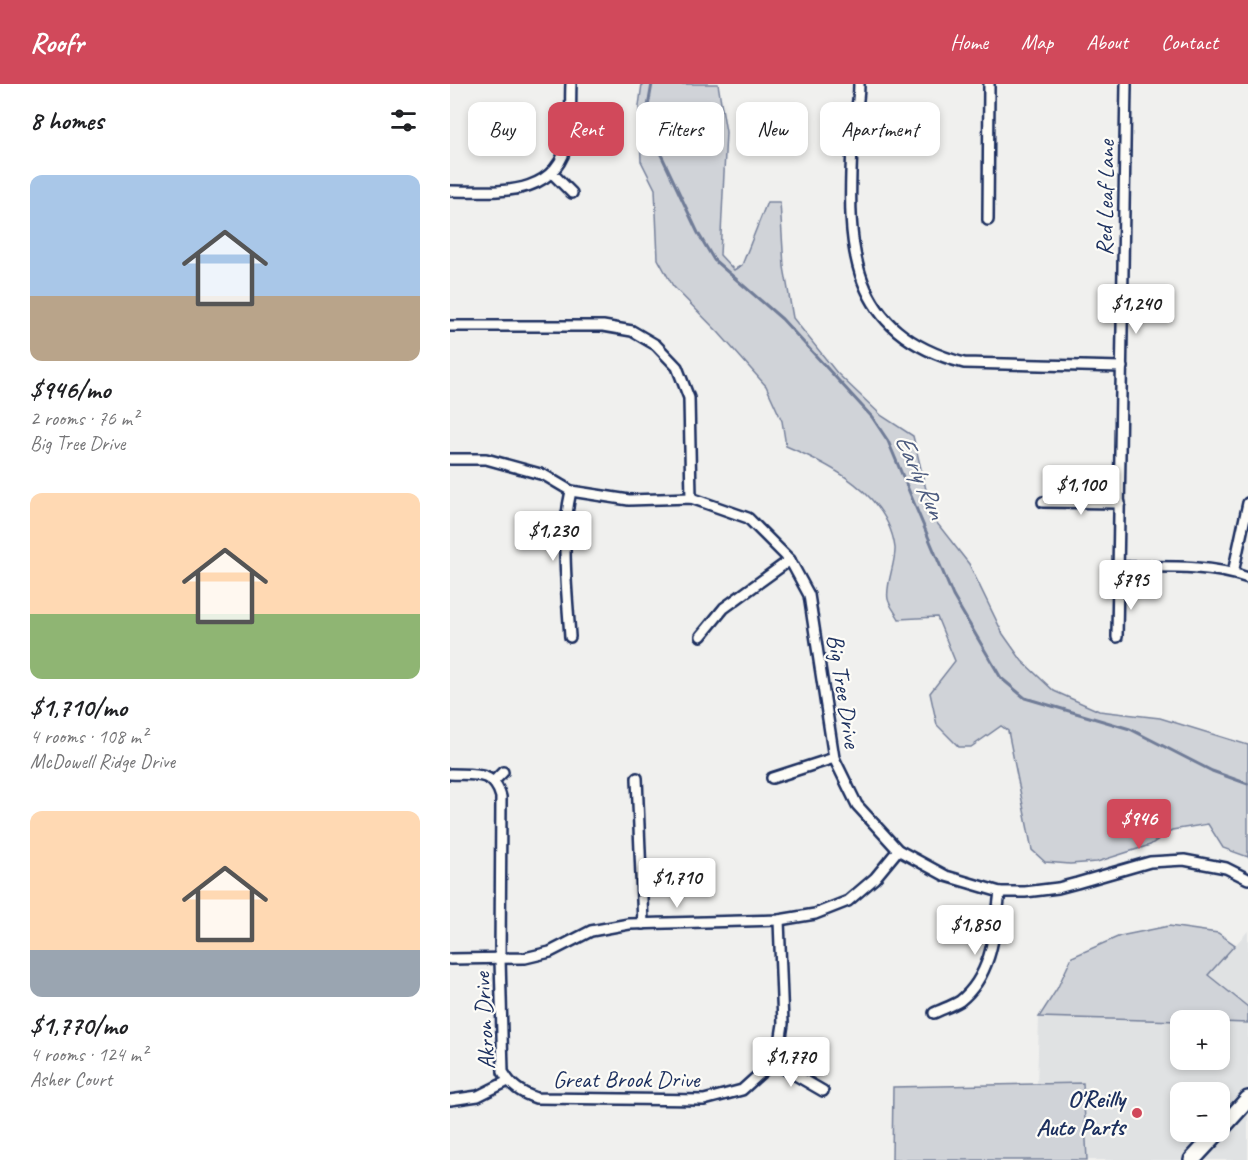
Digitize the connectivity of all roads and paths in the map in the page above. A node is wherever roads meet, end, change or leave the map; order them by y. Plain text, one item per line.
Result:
1 (571, 84) edge
2 (859, 84) edge
3 (989, 84) edge
4 (1126, 84) edge
5 (552, 173) junction
6 (450, 191) edge
7 (572, 193) dead end
8 (988, 220) dead end
9 (450, 326) edge
10 (1122, 367) junction
11 (450, 459) edge
12 (571, 491) junction
13 (691, 498) junction
14 (1043, 502) dead end
15 (1248, 502) edge
16 (1120, 503) junction
17 (790, 561) junction
18 (1119, 567) junction
19 (1233, 573) junction
20 (1248, 578) edge
21 (701, 636) dead end
22 (570, 637) dead end
23 (1117, 637) dead end
24 (834, 758) junction
25 (503, 772) dead end
26 (450, 774) edge
27 (638, 778) dead end
28 (772, 778) dead end
29 (494, 781) junction
30 (898, 850) junction
31 (1248, 879) edge
32 (1000, 891) junction
33 (779, 920) junction
34 (642, 924) junction
35 (450, 959) edge
36 (500, 959) junction
37 (934, 1013) dead end
38 (774, 1062) junction
39 (508, 1081) junction
40 (823, 1091) dead end
41 (1248, 1099) edge
42 (450, 1100) edge
43 (1230, 1119) edge
44 (1209, 1142) edge
45 (1192, 1160) edge

1 - 5 street
2 - 10 street
3 - 8 street
4 - 10 street, Red Leaf Lane
5 - 6 street
5 - 7 street
9 - 13 street
10 - 16 street, Red Leaf Lane
11 - 12 street, Big Tree Drive
12 - 13 street, Big Tree Drive
12 - 22 street
13 - 17 street, Big Tree Drive
14 - 16 street
15 - 19 street
16 - 18 street, Red Leaf Lane
17 - 21 street
17 - 24 street, Big Tree Drive
18 - 19 street
18 - 23 street, Red Leaf Lane
19 - 20 street
24 - 28 street
24 - 30 street, Big Tree Drive
25 - 29 street
26 - 29 street
27 - 34 street
29 - 36 street, Akron Drive
30 - 32 street, Big Tree Drive
30 - 33 street
31 - 32 street, Big Tree Drive
32 - 37 street
33 - 34 street
33 - 38 street
34 - 36 street
35 - 36 street
36 - 39 street, Akron Drive
38 - 39 street, Great Brook Drive
38 - 40 street
39 - 42 street
41 - 43 main road
44 - 45 main road

